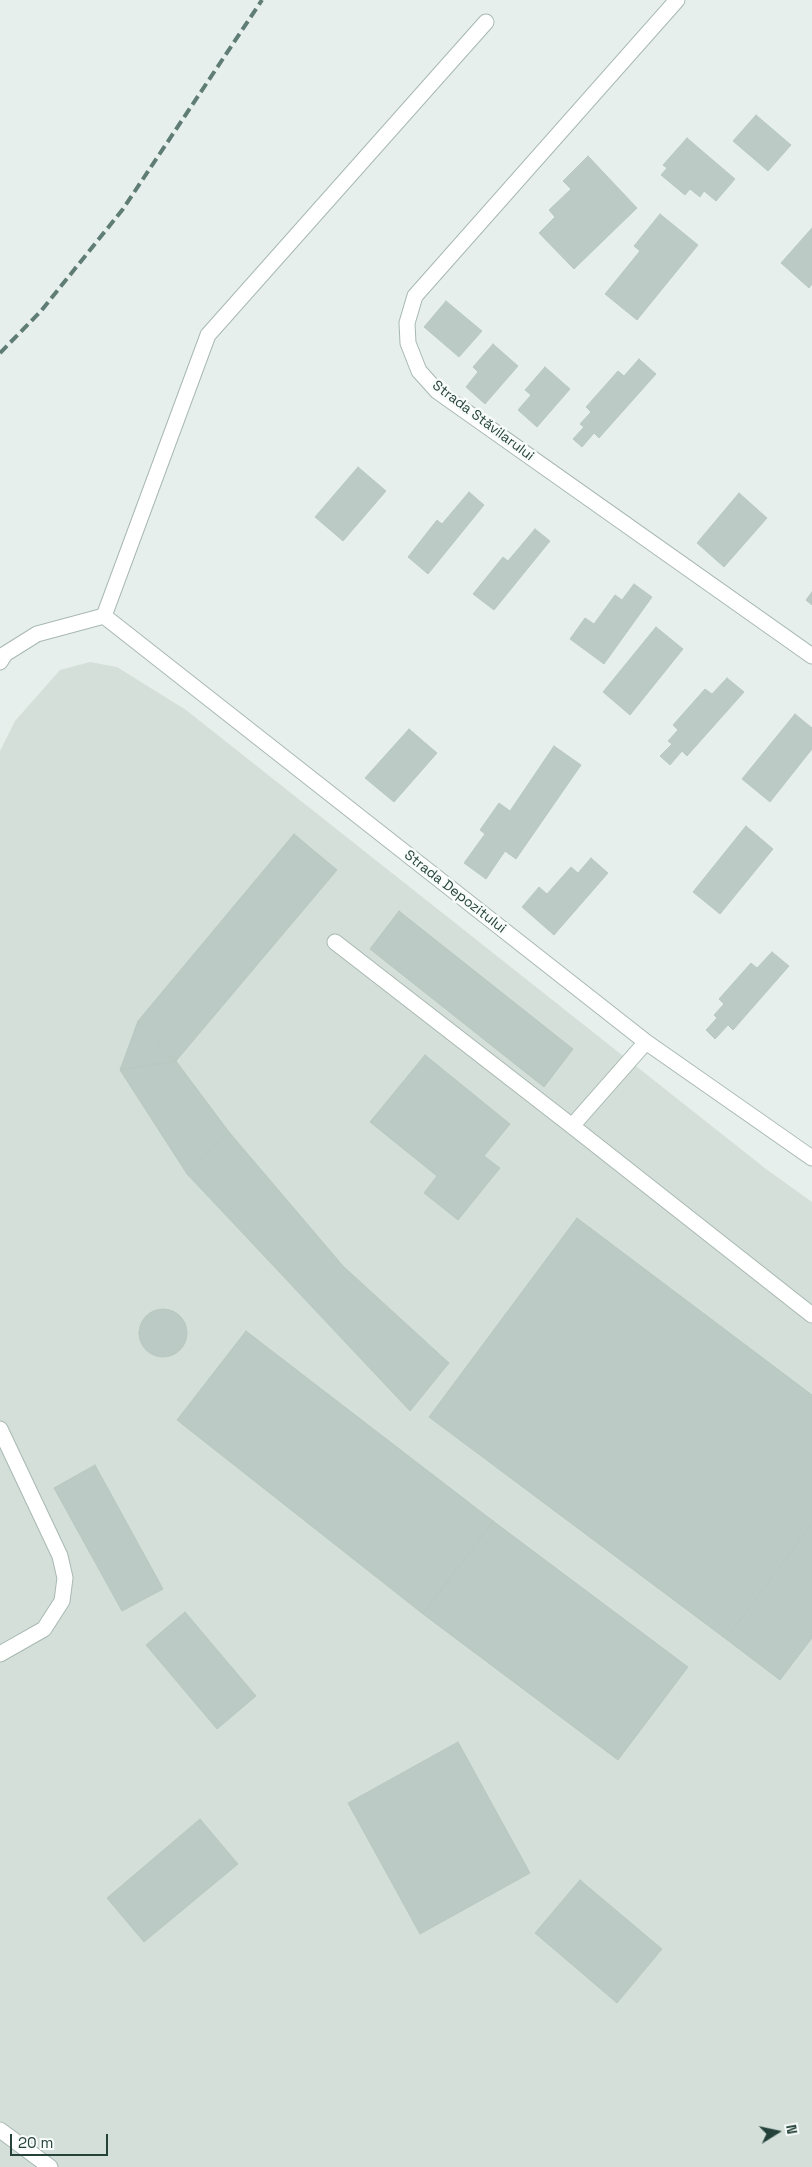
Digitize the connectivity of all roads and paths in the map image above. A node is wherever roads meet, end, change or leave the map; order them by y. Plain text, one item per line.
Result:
1 (677, 0) edge
2 (486, 22) dead end
3 (104, 616) junction
4 (812, 656) edge
5 (0, 662) edge
6 (335, 942) dead end
7 (646, 1042) junction
8 (572, 1126) junction
9 (812, 1158) edge
10 (812, 1314) edge
11 (0, 1429) edge
12 (0, 1654) edge
13 (0, 2130) edge
14 (50, 2167) edge

1 - 4 street, Strada Stăvilarului
2 - 3 street
3 - 5 street
3 - 7 street, Strada Depozitului
6 - 8 street
7 - 8 street
7 - 9 street, Strada Depozitului
8 - 10 street
11 - 12 street
13 - 14 street

